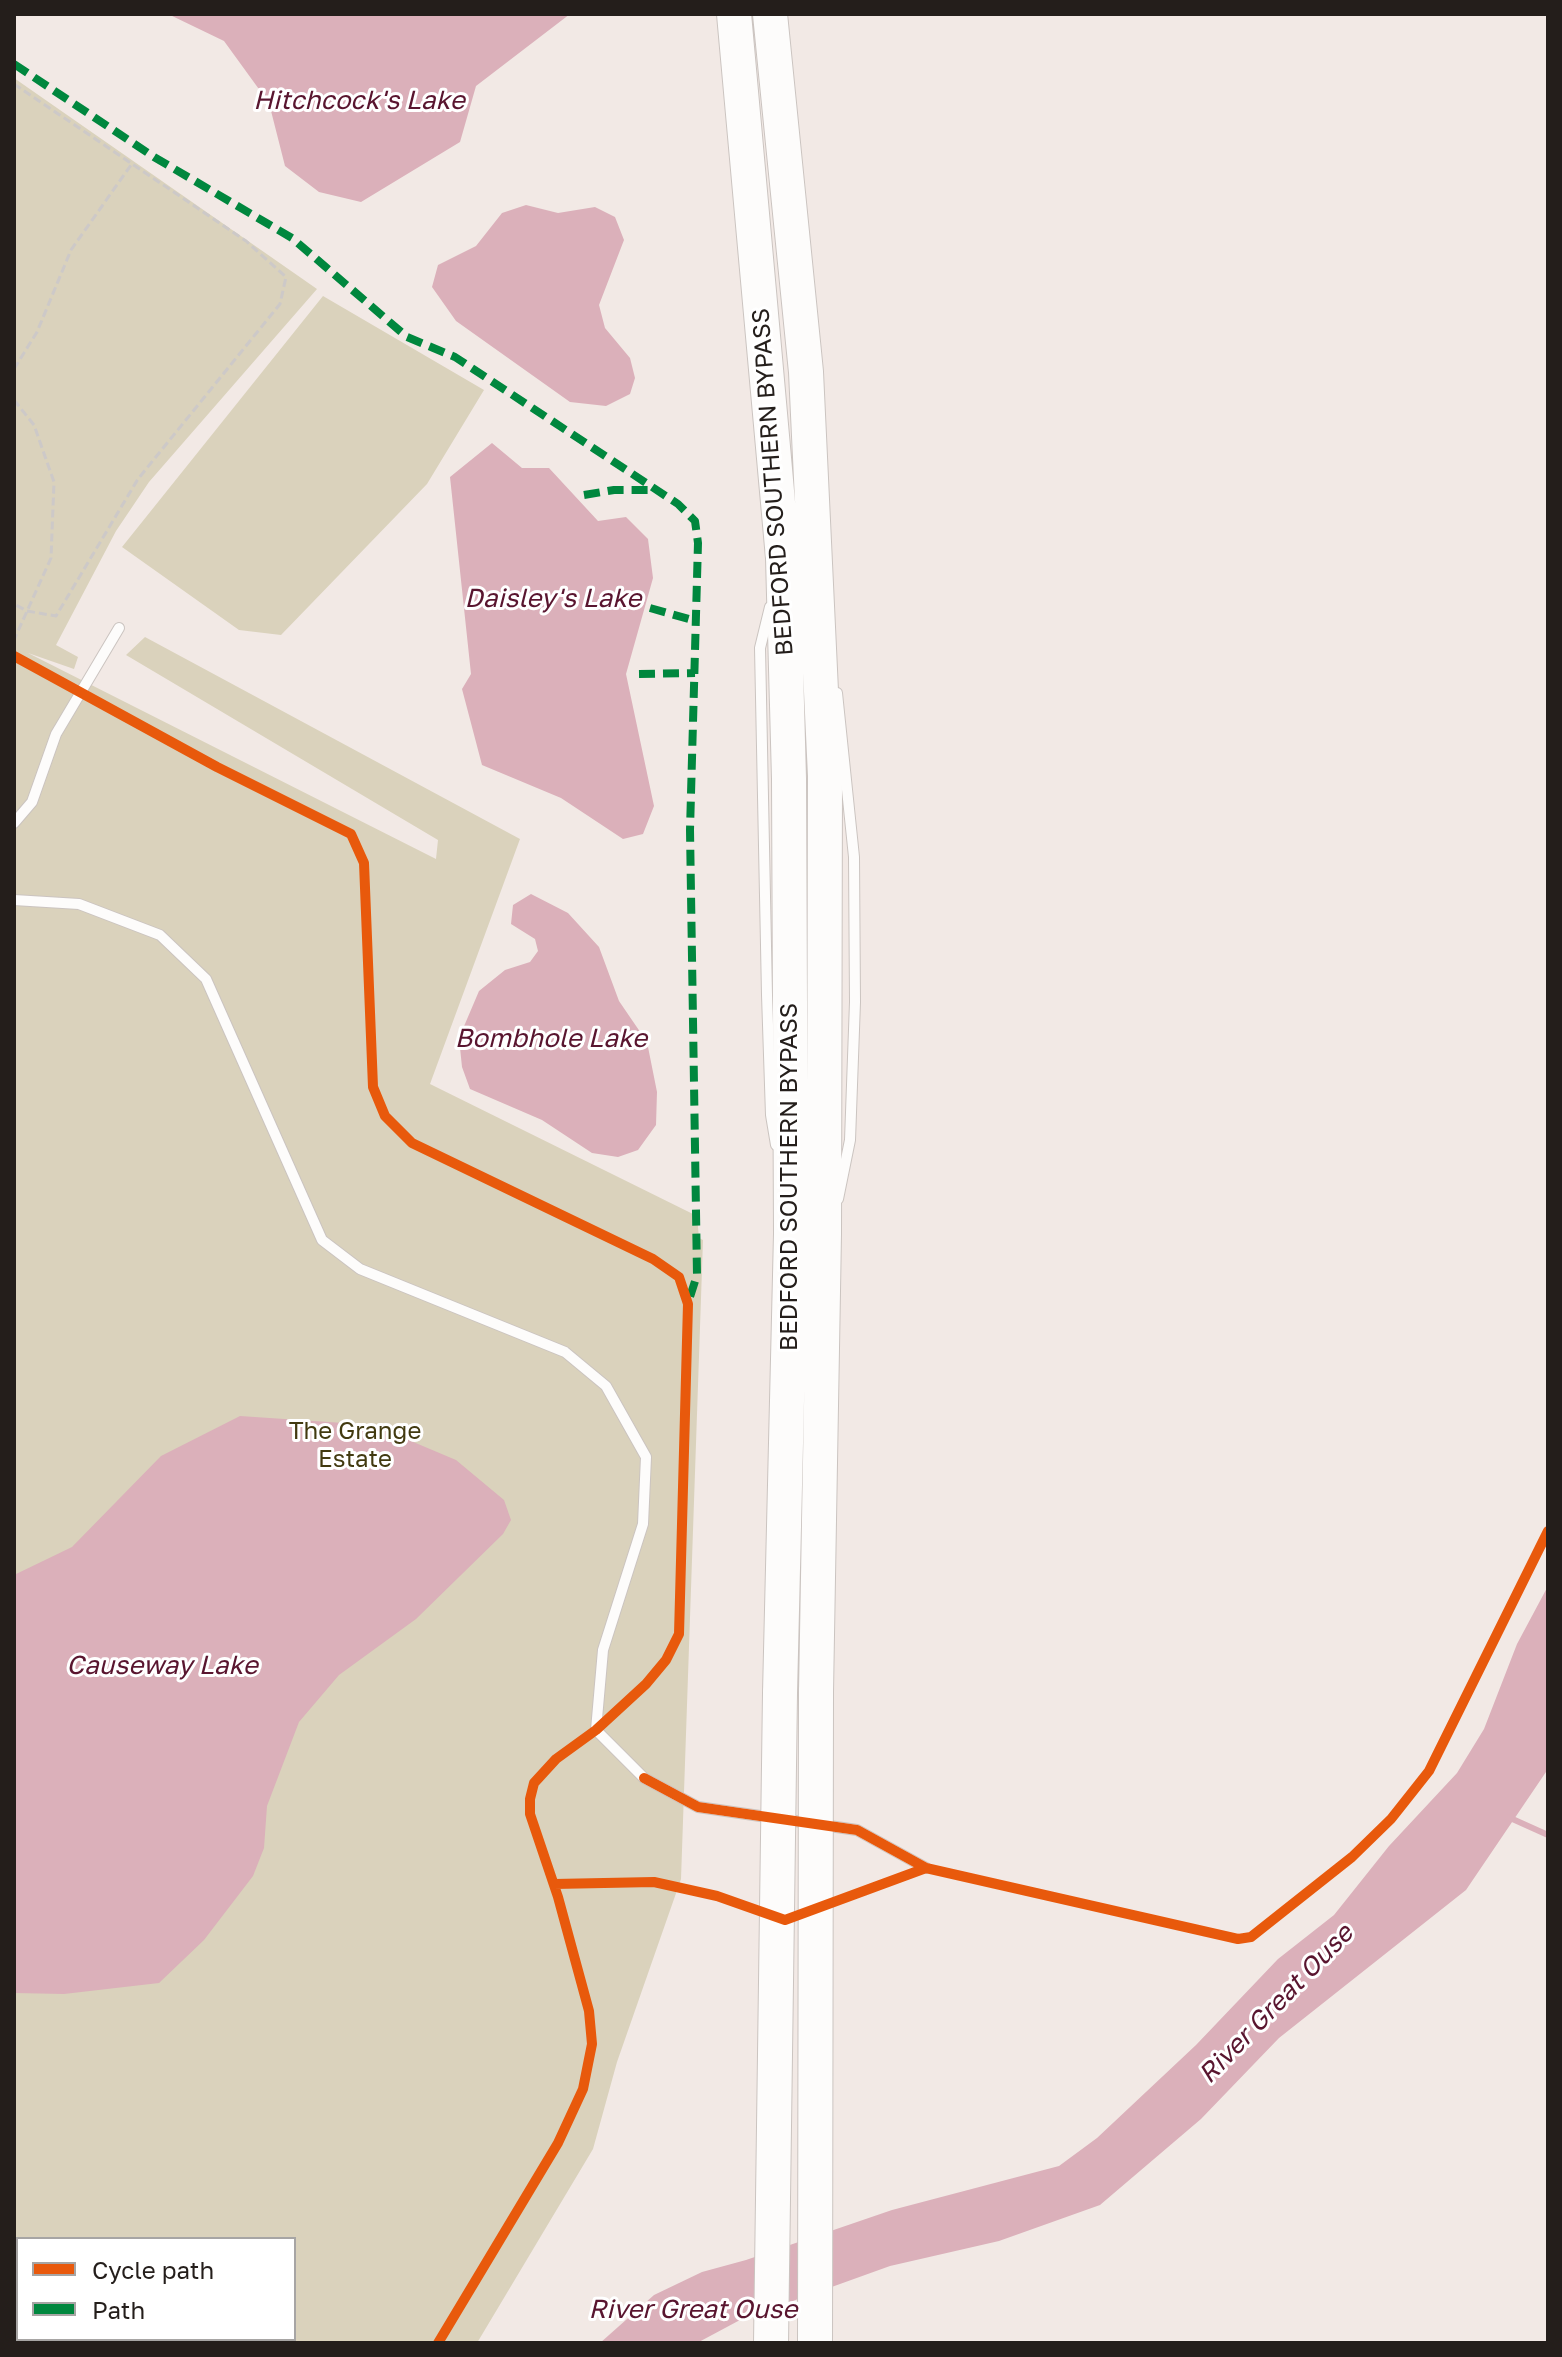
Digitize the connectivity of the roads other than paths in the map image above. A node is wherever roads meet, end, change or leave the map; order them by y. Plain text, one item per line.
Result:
1 (734, 14) edge
2 (770, 14) edge
3 (119, 628) dead end
4 (14, 823) edge
5 (14, 900) edge
6 (926, 1868) dead end
7 (771, 2343) edge
8 (815, 2343) edge

1 - 7 highway, BEDFORD SOUTHERN BYPASS, bridge
2 - 8 highway, BEDFORD SOUTHERN BYPASS, bridge
3 - 4 lane
5 - 6 lane

